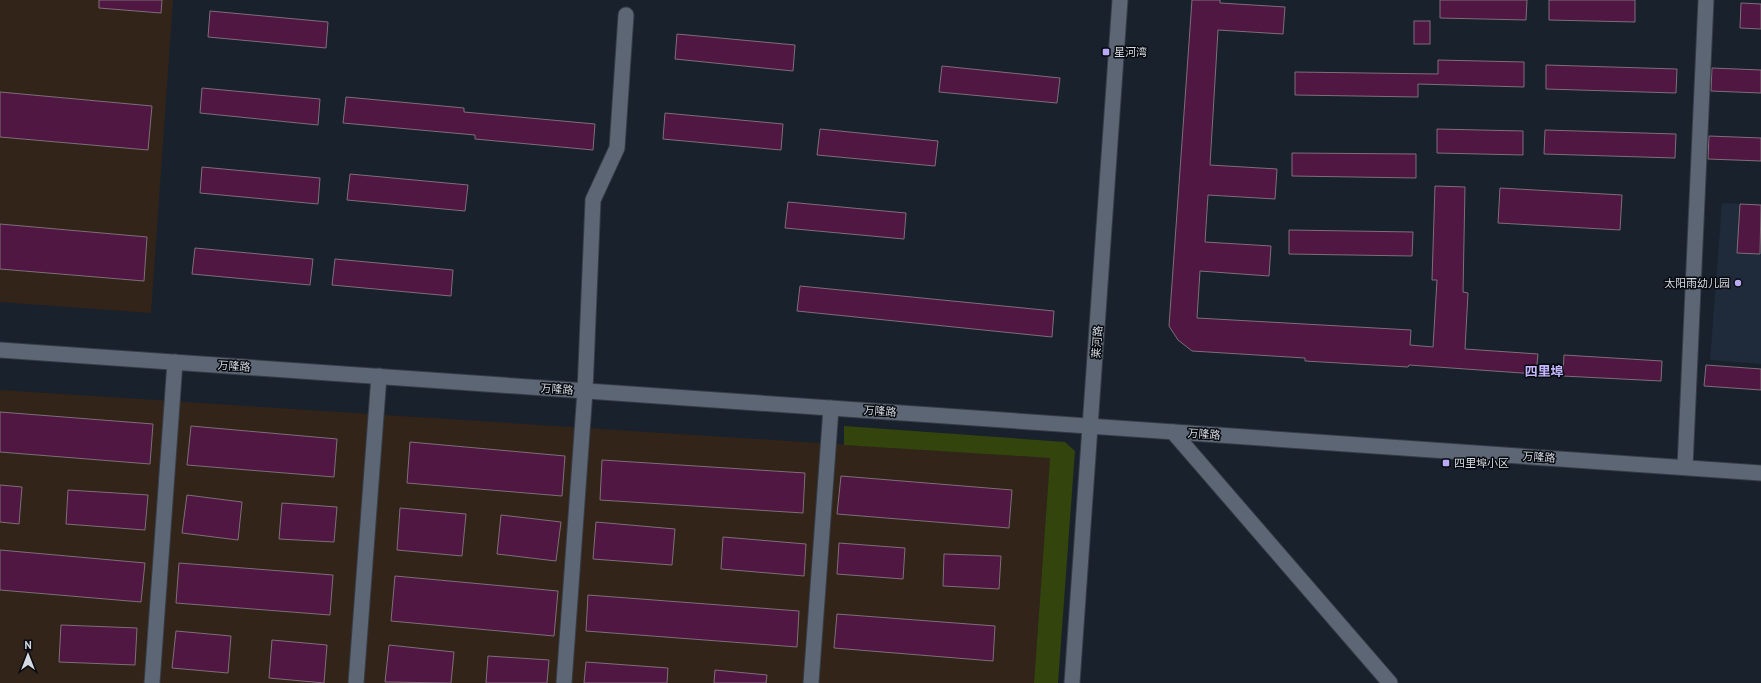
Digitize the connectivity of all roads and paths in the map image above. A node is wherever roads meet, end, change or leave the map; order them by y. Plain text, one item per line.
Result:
1 (1120, 0) edge
2 (1706, 0) edge
3 (626, 15) dead end
4 (0, 350) edge
5 (175, 362) junction
6 (379, 376) junction
7 (585, 390) junction
8 (831, 408) junction
9 (1091, 426) junction
10 (1174, 432) junction
11 (1685, 467) junction
12 (1761, 472) edge
13 (152, 683) edge
14 (356, 683) edge
15 (564, 683) edge
16 (811, 683) edge
17 (1072, 683) edge
18 (1390, 683) edge

1 - 9 street, 莱河路
2 - 11 street
3 - 7 street
4 - 5 street, 万隆路
5 - 6 street, 万隆路
5 - 13 street
6 - 7 street, 万隆路
6 - 14 street
7 - 8 street, 万隆路
7 - 15 street
8 - 9 street, 万隆路
8 - 16 street
9 - 10 street, 万隆路
9 - 17 street, 莱河路
10 - 11 street, 万隆路
10 - 18 street
11 - 12 street, 万隆路

